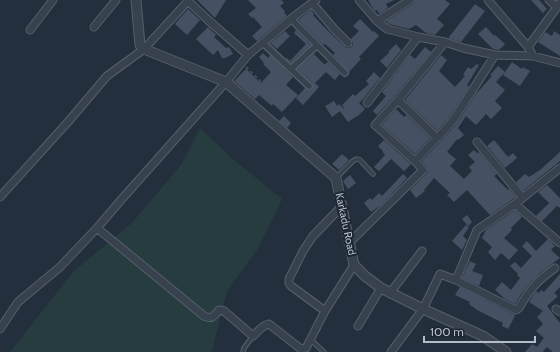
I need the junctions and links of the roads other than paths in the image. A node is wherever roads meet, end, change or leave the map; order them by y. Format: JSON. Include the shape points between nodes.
{"nodes":[{"id":1,"x":52,"y":0,"type":"edge"},
{"id":2,"x":116,"y":0,"type":"edge"},
{"id":3,"x":136,"y":0,"type":"edge"},
{"id":4,"x":188,"y":0,"type":"edge"},
{"id":5,"x":360,"y":0,"type":"edge"},
{"id":6,"x":410,"y":0,"type":"edge"},
{"id":7,"x":488,"y":0,"type":"edge"},
{"id":8,"x":549,"y":0,"type":"edge"},
{"id":9,"x":314,"y":1,"type":"edge"},
{"id":10,"x":559,"y":5,"type":"edge"},
{"id":11,"x":291,"y":19,"type":"junction"},
{"id":12,"x":377,"y":21,"type":"junction"},
{"id":13,"x":94,"y":27,"type":"dead end"},
{"id":14,"x":30,"y":30,"type":"dead end"},
{"id":15,"x":418,"y":37,"type":"junction"},
{"id":16,"x":445,"y":42,"type":"junction"},
{"id":17,"x":263,"y":43,"type":"junction"},
{"id":18,"x":348,"y":43,"type":"dead end"},
{"id":19,"x":317,"y":45,"type":"junction"},
{"id":20,"x":528,"y":47,"type":"junction"},
{"id":21,"x":144,"y":49,"type":"junction"},
{"id":22,"x":248,"y":55,"type":"junction"},
{"id":23,"x":496,"y":55,"type":"junction"},
{"id":24,"x":533,"y":56,"type":"junction"},
{"id":25,"x":560,"y":63,"type":"edge"},
{"id":26,"x":291,"y":69,"type":"junction"},
{"id":27,"x":345,"y":73,"type":"dead end"},
{"id":28,"x":226,"y":82,"type":"junction"},
{"id":29,"x":309,"y":86,"type":"dead end"},
{"id":30,"x":398,"y":100,"type":"junction"},
{"id":31,"x":367,"y":103,"type":"dead end"},
{"id":32,"x":437,"y":138,"type":"junction"},
{"id":33,"x":477,"y":142,"type":"dead end"},
{"id":34,"x":415,"y":161,"type":"junction"},
{"id":35,"x":560,"y":168,"type":"edge"},
{"id":36,"x":373,"y":174,"type":"dead end"},
{"id":37,"x":336,"y":178,"type":"junction"},
{"id":38,"x":0,"y":197,"type":"edge"},
{"id":39,"x":522,"y":197,"type":"junction"},
{"id":40,"x":515,"y":204,"type":"junction"},
{"id":41,"x":342,"y":206,"type":"junction"},
{"id":42,"x":97,"y":228,"type":"junction"},
{"id":43,"x":350,"y":242,"type":"junction"},
{"id":44,"x":560,"y":243,"type":"edge"},
{"id":45,"x":422,"y":251,"type":"dead end"},
{"id":46,"x":354,"y":265,"type":"junction"},
{"id":47,"x":555,"y":268,"type":"dead end"},
{"id":48,"x":456,"y":280,"type":"junction"},
{"id":49,"x":381,"y":288,"type":"junction"},
{"id":50,"x":390,"y":293,"type":"junction"},
{"id":51,"x":423,"y":309,"type":"junction"},
{"id":52,"x":325,"y":311,"type":"junction"},
{"id":53,"x":358,"y":326,"type":"dead end"},
{"id":54,"x":0,"y":329,"type":"edge"},
{"id":55,"x":254,"y":336,"type":"junction"},
{"id":56,"x":310,"y":339,"type":"junction"},
{"id":57,"x":242,"y":352,"type":"edge"},
{"id":58,"x":324,"y":352,"type":"edge"},
{"id":59,"x":391,"y":352,"type":"edge"},
{"id":60,"x":506,"y":352,"type":"edge"}],
"edges":[{"from":1,"to":14,"type":"street"},
{"from":2,"to":13,"type":"street"},
{"from":3,"to":21,"type":"street","via":[[140,45]]},
{"from":4,"to":21,"type":"street"},
{"from":4,"to":22,"type":"street"},
{"from":5,"to":12,"type":"street"},
{"from":6,"to":12,"type":"street"},
{"from":7,"to":20,"type":"street"},
{"from":8,"to":10,"type":"street"},
{"from":9,"to":11,"type":"street"},
{"from":9,"to":18,"type":"street"},
{"from":10,"to":20,"type":"street"},
{"from":11,"to":17,"type":"street"},
{"from":11,"to":19,"type":"street"},
{"from":12,"to":15,"type":"street","via":[[387,29]]},
{"from":15,"to":16,"type":"street"},
{"from":15,"to":31,"type":"street"},
{"from":16,"to":23,"type":"street"},
{"from":16,"to":30,"type":"street"},
{"from":17,"to":22,"type":"street"},
{"from":17,"to":26,"type":"street"},
{"from":19,"to":26,"type":"street"},
{"from":19,"to":27,"type":"street"},
{"from":20,"to":24,"type":"street"},
{"from":21,"to":28,"type":"street","name":"Karkadu Road"},
{"from":21,"to":38,"type":"street","via":[[107,76]]},
{"from":22,"to":28,"type":"street"},
{"from":23,"to":24,"type":"street"},
{"from":23,"to":32,"type":"street","via":[[452,122]]},
{"from":24,"to":25,"type":"street"},
{"from":26,"to":29,"type":"street"},
{"from":28,"to":37,"type":"street","name":"Karkadu Road"},
{"from":28,"to":42,"type":"street"},
{"from":30,"to":32,"type":"street"},
{"from":30,"to":34,"type":"street","via":[[375,125]]},
{"from":32,"to":34,"type":"street"},
{"from":33,"to":39,"type":"street"},
{"from":34,"to":43,"type":"street","via":[[423,170]]},
{"from":35,"to":39,"type":"street"},
{"from":36,"to":37,"type":"lane","via":[[357,159]]},
{"from":37,"to":41,"type":"street","name":"Karkadu Road"},
{"from":39,"to":40,"type":"street"},
{"from":40,"to":44,"type":"street"},
{"from":40,"to":48,"type":"street","via":[[477,230]]},
{"from":41,"to":43,"type":"street","name":"Karkadu Road"},
{"from":41,"to":52,"type":"street","via":[[313,236],[288,281]]},
{"from":42,"to":54,"type":"street","via":[[60,267],[18,302]]},
{"from":42,"to":55,"type":"street","via":[[204,316],[212,318],[219,310],[224,310]]},
{"from":43,"to":46,"type":"street","name":"Karkadu Road"},
{"from":45,"to":50,"type":"street"},
{"from":46,"to":49,"type":"street","name":"Karkadu Road"},
{"from":46,"to":52,"type":"street"},
{"from":47,"to":48,"type":"street","via":[[533,287],[516,310]]},
{"from":48,"to":51,"type":"street","via":[[440,274]]},
{"from":49,"to":50,"type":"street","name":"Karkadu Road"},
{"from":49,"to":53,"type":"street"},
{"from":50,"to":51,"type":"street","name":"Karkadu Road"},
{"from":51,"to":59,"type":"street"},
{"from":51,"to":60,"type":"street","name":"Karkadu Road","via":[[483,336]]},
{"from":52,"to":56,"type":"street"},
{"from":55,"to":56,"type":"street","via":[[262,327],[269,324],[301,349],[306,348]]},
{"from":55,"to":57,"type":"lane"},
{"from":56,"to":58,"type":"lane"}]}
